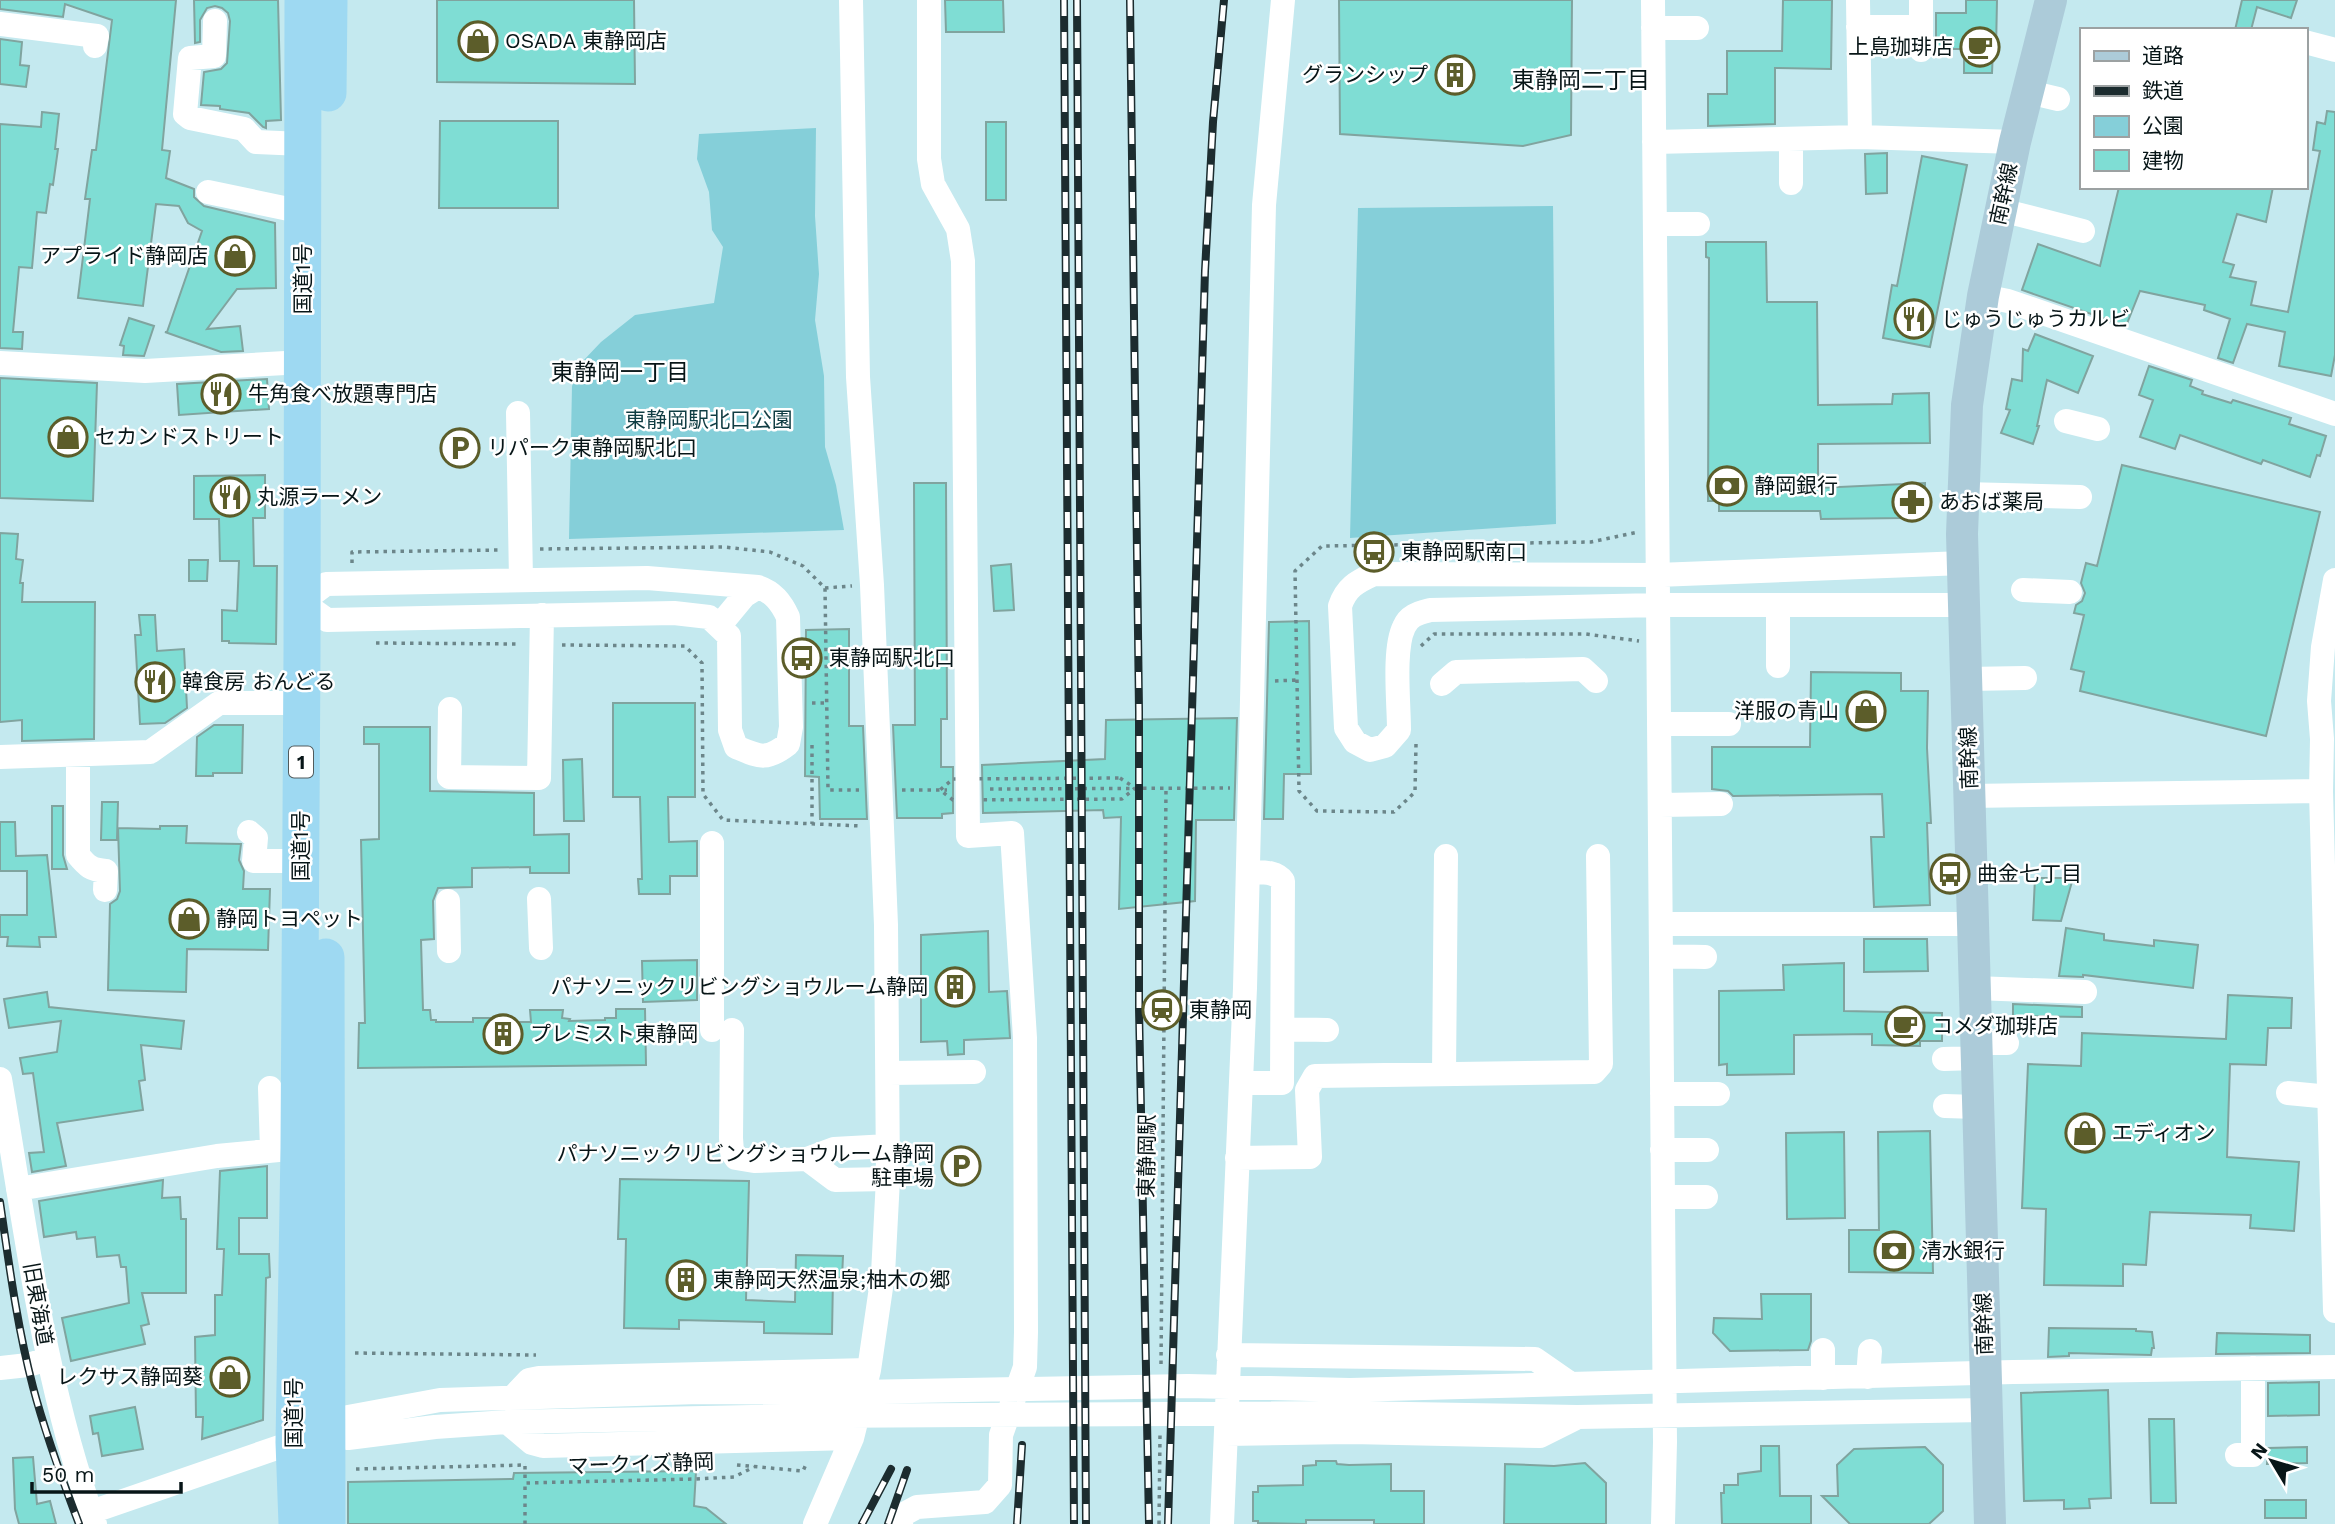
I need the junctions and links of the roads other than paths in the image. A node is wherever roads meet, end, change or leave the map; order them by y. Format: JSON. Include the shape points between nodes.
{"nodes":[{"id":1,"x":303,"y":0,"type":"edge"},
{"id":2,"x":329,"y":0,"type":"edge"},
{"id":3,"x":851,"y":0,"type":"edge"},
{"id":4,"x":929,"y":0,"type":"edge"},
{"id":5,"x":1283,"y":0,"type":"edge"},
{"id":6,"x":1653,"y":0,"type":"edge"},
{"id":7,"x":1858,"y":0,"type":"edge"},
{"id":8,"x":1921,"y":0,"type":"edge"},
{"id":9,"x":2050,"y":0,"type":"edge"},
{"id":10,"x":215,"y":21,"type":"dead end"},
{"id":11,"x":0,"y":24,"type":"edge"},
{"id":12,"x":1858,"y":27,"type":"junction"},
{"id":13,"x":1653,"y":28,"type":"junction"},
{"id":14,"x":1697,"y":28,"type":"dead end"},
{"id":15,"x":2307,"y":43,"type":"edge"},
{"id":16,"x":95,"y":47,"type":"dead end"},
{"id":17,"x":2335,"y":50,"type":"edge"},
{"id":18,"x":2028,"y":92,"type":"junction"},
{"id":19,"x":2058,"y":99,"type":"dead end"},
{"id":20,"x":1800,"y":137,"type":"junction"},
{"id":21,"x":1860,"y":137,"type":"junction"},
{"id":22,"x":1654,"y":142,"type":"junction"},
{"id":23,"x":2015,"y":142,"type":"junction"},
{"id":24,"x":303,"y":144,"type":"junction"},
{"id":25,"x":1791,"y":183,"type":"dead end"},
{"id":26,"x":208,"y":192,"type":"dead end"},
{"id":27,"x":2001,"y":210,"type":"junction"},
{"id":28,"x":303,"y":212,"type":"junction"},
{"id":29,"x":1655,"y":224,"type":"junction"},
{"id":30,"x":1698,"y":224,"type":"dead end"},
{"id":31,"x":2083,"y":231,"type":"dead end"},
{"id":32,"x":1983,"y":296,"type":"junction"},
{"id":33,"x":303,"y":362,"type":"junction"},
{"id":34,"x":0,"y":363,"type":"edge"},
{"id":35,"x":518,"y":413,"type":"dead end"},
{"id":36,"x":2335,"y":414,"type":"edge"},
{"id":37,"x":2066,"y":421,"type":"dead end"},
{"id":38,"x":2098,"y":429,"type":"dead end"},
{"id":39,"x":1964,"y":494,"type":"junction"},
{"id":40,"x":2080,"y":498,"type":"dead end"},
{"id":41,"x":1963,"y":563,"type":"junction"},
{"id":42,"x":1657,"y":575,"type":"junction"},
{"id":43,"x":521,"y":580,"type":"junction"},
{"id":44,"x":758,"y":587,"type":"junction"},
{"id":45,"x":2023,"y":590,"type":"dead end"},
{"id":46,"x":2334,"y":591,"type":"edge"},
{"id":47,"x":2070,"y":592,"type":"dead end"},
{"id":48,"x":332,"y":602,"type":"junction"},
{"id":49,"x":1658,"y":605,"type":"junction"},
{"id":50,"x":1778,"y":606,"type":"junction"},
{"id":51,"x":1965,"y":606,"type":"junction"},
{"id":52,"x":542,"y":615,"type":"junction"},
{"id":53,"x":720,"y":625,"type":"junction"},
{"id":54,"x":2329,"y":648,"type":"edge"},
{"id":55,"x":1778,"y":666,"type":"dead end"},
{"id":56,"x":2025,"y":678,"type":"dead end"},
{"id":57,"x":1967,"y":679,"type":"junction"},
{"id":58,"x":1596,"y":681,"type":"dead end"},
{"id":59,"x":1442,"y":684,"type":"dead end"},
{"id":60,"x":302,"y":704,"type":"junction"},
{"id":61,"x":450,"y":709,"type":"dead end"},
{"id":62,"x":1728,"y":723,"type":"dead end"},
{"id":63,"x":1659,"y":724,"type":"junction"},
{"id":64,"x":2321,"y":749,"type":"edge"},
{"id":65,"x":78,"y":755,"type":"junction"},
{"id":66,"x":0,"y":757,"type":"edge"},
{"id":67,"x":2321,"y":791,"type":"junction"},
{"id":68,"x":1970,"y":796,"type":"junction"},
{"id":69,"x":1721,"y":804,"type":"dead end"},
{"id":70,"x":1660,"y":805,"type":"junction"},
{"id":71,"x":249,"y":832,"type":"dead end"},
{"id":72,"x":712,"y":843,"type":"dead end"},
{"id":73,"x":2329,"y":847,"type":"edge"},
{"id":74,"x":1446,"y":856,"type":"dead end"},
{"id":75,"x":1598,"y":856,"type":"dead end"},
{"id":76,"x":301,"y":861,"type":"junction"},
{"id":77,"x":1248,"y":872,"type":"junction"},
{"id":78,"x":105,"y":890,"type":"dead end"},
{"id":79,"x":2330,"y":896,"type":"edge"},
{"id":80,"x":539,"y":899,"type":"dead end"},
{"id":81,"x":447,"y":901,"type":"dead end"},
{"id":82,"x":1661,"y":924,"type":"junction"},
{"id":83,"x":1973,"y":924,"type":"junction"},
{"id":84,"x":2330,"y":943,"type":"edge"},
{"id":85,"x":541,"y":948,"type":"dead end"},
{"id":86,"x":449,"y":951,"type":"dead end"},
{"id":87,"x":1661,"y":956,"type":"junction"},
{"id":88,"x":1705,"y":957,"type":"dead end"},
{"id":89,"x":1975,"y":988,"type":"junction"},
{"id":90,"x":2331,"y":991,"type":"edge"},
{"id":91,"x":2085,"y":992,"type":"dead end"},
{"id":92,"x":1283,"y":1029,"type":"junction"},
{"id":93,"x":1327,"y":1030,"type":"dead end"},
{"id":94,"x":2332,"y":1040,"type":"edge"},
{"id":95,"x":2007,"y":1043,"type":"dead end"},
{"id":96,"x":1975,"y":1051,"type":"junction"},
{"id":97,"x":1944,"y":1059,"type":"dead end"},
{"id":98,"x":974,"y":1072,"type":"dead end"},
{"id":99,"x":889,"y":1073,"type":"junction"},
{"id":100,"x":1444,"y":1074,"type":"junction"},
{"id":101,"x":1241,"y":1083,"type":"junction"},
{"id":102,"x":1,"y":1087,"type":"edge"},
{"id":103,"x":271,"y":1088,"type":"dead end"},
{"id":104,"x":2288,"y":1093,"type":"dead end"},
{"id":105,"x":1662,"y":1094,"type":"junction"},
{"id":106,"x":1718,"y":1094,"type":"dead end"},
{"id":107,"x":2330,"y":1097,"type":"junction"},
{"id":108,"x":1945,"y":1106,"type":"dead end"},
{"id":109,"x":1977,"y":1107,"type":"junction"},
{"id":110,"x":888,"y":1146,"type":"junction"},
{"id":111,"x":286,"y":1149,"type":"junction"},
{"id":112,"x":1662,"y":1150,"type":"junction"},
{"id":113,"x":1707,"y":1150,"type":"dead end"},
{"id":114,"x":1237,"y":1158,"type":"junction"},
{"id":115,"x":807,"y":1159,"type":"junction"},
{"id":116,"x":888,"y":1179,"type":"junction"},
{"id":117,"x":18,"y":1189,"type":"junction"},
{"id":118,"x":1663,"y":1197,"type":"junction"},
{"id":119,"x":1706,"y":1197,"type":"dead end"},
{"id":120,"x":2335,"y":1311,"type":"edge"},
{"id":121,"x":1823,"y":1350,"type":"dead end"},
{"id":122,"x":1870,"y":1351,"type":"dead end"},
{"id":123,"x":1228,"y":1355,"type":"junction"},
{"id":124,"x":48,"y":1359,"type":"junction"},
{"id":125,"x":2335,"y":1367,"type":"edge"},
{"id":126,"x":0,"y":1368,"type":"edge"},
{"id":127,"x":2253,"y":1368,"type":"junction"},
{"id":128,"x":869,"y":1370,"type":"junction"},
{"id":129,"x":1985,"y":1373,"type":"junction"},
{"id":130,"x":1868,"y":1377,"type":"junction"},
{"id":131,"x":1823,"y":1378,"type":"junction"},
{"id":132,"x":1664,"y":1382,"type":"junction"},
{"id":133,"x":1572,"y":1384,"type":"junction"},
{"id":134,"x":1350,"y":1401,"type":"junction"},
{"id":135,"x":510,"y":1410,"type":"junction"},
{"id":136,"x":1986,"y":1410,"type":"junction"},
{"id":137,"x":1665,"y":1415,"type":"junction"},
{"id":138,"x":808,"y":1416,"type":"junction"},
{"id":139,"x":1577,"y":1417,"type":"junction"},
{"id":140,"x":1226,"y":1434,"type":"junction"},
{"id":141,"x":852,"y":1437,"type":"junction"},
{"id":142,"x":323,"y":1438,"type":"junction"},
{"id":143,"x":2237,"y":1455,"type":"dead end"},
{"id":144,"x":93,"y":1518,"type":"edge"},
{"id":145,"x":297,"y":1524,"type":"edge"},
{"id":146,"x":327,"y":1524,"type":"edge"},
{"id":147,"x":815,"y":1524,"type":"edge"},
{"id":148,"x":900,"y":1524,"type":"edge"},
{"id":149,"x":1222,"y":1524,"type":"edge"},
{"id":150,"x":1663,"y":1524,"type":"edge"},
{"id":151,"x":1990,"y":1524,"type":"edge"}],
"edges":[{"from":1,"to":24,"type":"highway","name":"国道1号","number":"1"},
{"from":2,"to":48,"type":"highway","name":"国道1号","number":"1"},
{"from":3,"to":99,"type":"street","via":[[858,377],[872,585]]},
{"from":4,"to":148,"type":"street","via":[[929,159],[933,184],[958,229],[963,261],[968,836],[1012,833],[1025,1038],[1026,1332],[1025,1367],[1001,1435],[1000,1485],[985,1502],[917,1507],[904,1514]]},
{"from":5,"to":77,"type":"street","via":[[1264,205]]},
{"from":6,"to":13,"type":"street"},
{"from":7,"to":12,"type":"street"},
{"from":8,"to":12,"type":"street","via":[[1921,38]]},
{"from":9,"to":18,"type":"main road","name":"南幹線"},
{"from":10,"to":24,"type":"street","via":[[214,56],[190,58],[185,114],[244,129],[256,142]]},
{"from":11,"to":16,"type":"street","via":[[97,36]]},
{"from":12,"to":21,"type":"street","via":[[1866,86]]},
{"from":13,"to":14,"type":"street"},
{"from":13,"to":22,"type":"street"},
{"from":15,"to":17,"type":"street"},
{"from":18,"to":19,"type":"street"},
{"from":18,"to":23,"type":"main road","name":"南幹線"},
{"from":20,"to":21,"type":"street"},
{"from":20,"to":22,"type":"street"},
{"from":20,"to":25,"type":"street"},
{"from":21,"to":23,"type":"street","via":[[1939,134]]},
{"from":22,"to":29,"type":"street"},
{"from":23,"to":27,"type":"main road","name":"南幹線"},
{"from":24,"to":28,"type":"highway","name":"国道1号","number":"1"},
{"from":26,"to":28,"type":"street"},
{"from":27,"to":31,"type":"street"},
{"from":27,"to":32,"type":"main road","name":"南幹線"},
{"from":28,"to":33,"type":"highway","name":"国道1号","number":"1"},
{"from":29,"to":30,"type":"street"},
{"from":29,"to":42,"type":"street"},
{"from":32,"to":36,"type":"street"},
{"from":32,"to":39,"type":"main road","name":"南幹線","via":[[1967,405]]},
{"from":33,"to":34,"type":"street","via":[[145,371]]},
{"from":33,"to":48,"type":"highway","name":"国道1号","number":"1"},
{"from":35,"to":43,"type":"street"},
{"from":37,"to":38,"type":"street"},
{"from":39,"to":40,"type":"street"},
{"from":39,"to":41,"type":"main road","name":"南幹線"},
{"from":41,"to":42,"type":"street"},
{"from":41,"to":51,"type":"main road","name":"南幹線"},
{"from":42,"to":49,"type":"street"},
{"from":42,"to":49,"type":"street","via":[[1374,574],[1356,582],[1345,592],[1340,607],[1346,728],[1355,742],[1370,750],[1385,746],[1399,730],[1398,652],[1404,626],[1415,614]]},
{"from":43,"to":44,"type":"street","via":[[646,578]]},
{"from":43,"to":48,"type":"street"},
{"from":44,"to":53,"type":"street","via":[[744,596]]},
{"from":44,"to":53,"type":"street","via":[[769,591],[788,617],[791,727],[788,744],[776,753],[760,757],[736,747],[730,730],[729,636]]},
{"from":45,"to":47,"type":"street"},
{"from":46,"to":54,"type":"street"},
{"from":48,"to":52,"type":"street"},
{"from":48,"to":60,"type":"highway","name":"国道1号","number":"1"},
{"from":48,"to":142,"type":"highway","name":"国道1号","number":"1"},
{"from":49,"to":50,"type":"street"},
{"from":49,"to":63,"type":"street"},
{"from":50,"to":51,"type":"street"},
{"from":50,"to":55,"type":"street"},
{"from":51,"to":57,"type":"main road","name":"南幹線"},
{"from":52,"to":53,"type":"street","via":[[684,613],[709,617]]},
{"from":52,"to":61,"type":"street","via":[[539,778],[449,777]]},
{"from":54,"to":64,"type":"street","via":[[2319,701]]},
{"from":56,"to":57,"type":"street"},
{"from":57,"to":68,"type":"main road","name":"南幹線"},
{"from":58,"to":59,"type":"street","via":[[1583,669],[1494,670],[1456,672]]},
{"from":60,"to":65,"type":"street","via":[[219,704],[150,752]]},
{"from":60,"to":76,"type":"highway","name":"国道1号","number":"1"},
{"from":62,"to":63,"type":"street"},
{"from":63,"to":70,"type":"street"},
{"from":64,"to":67,"type":"street"},
{"from":65,"to":66,"type":"street"},
{"from":65,"to":78,"type":"street","via":[[78,855],[87,867],[106,871]]},
{"from":67,"to":68,"type":"street"},
{"from":67,"to":73,"type":"street"},
{"from":68,"to":83,"type":"main road","name":"南幹線"},
{"from":69,"to":70,"type":"street"},
{"from":70,"to":82,"type":"street"},
{"from":71,"to":76,"type":"street","via":[[256,838],[254,862]]},
{"from":72,"to":115,"type":"street","via":[[732,1152],[736,1158],[754,1161]]},
{"from":73,"to":79,"type":"street"},
{"from":74,"to":100,"type":"street"},
{"from":75,"to":100,"type":"street","via":[[1601,1064],[1594,1072],[1584,1073]]},
{"from":76,"to":111,"type":"highway","name":"国道1号","number":"1"},
{"from":77,"to":92,"type":"street","via":[[1273,873],[1283,881]]},
{"from":77,"to":101,"type":"street"},
{"from":79,"to":84,"type":"street"},
{"from":80,"to":85,"type":"street"},
{"from":81,"to":86,"type":"street"},
{"from":82,"to":83,"type":"street"},
{"from":82,"to":87,"type":"street"},
{"from":83,"to":89,"type":"main road","name":"南幹線"},
{"from":84,"to":90,"type":"street"},
{"from":87,"to":88,"type":"street"},
{"from":87,"to":105,"type":"street"},
{"from":89,"to":91,"type":"street"},
{"from":89,"to":96,"type":"main road","name":"南幹線"},
{"from":90,"to":94,"type":"street"},
{"from":92,"to":93,"type":"street"},
{"from":92,"to":101,"type":"street","via":[[1282,1083]]},
{"from":94,"to":107,"type":"street"},
{"from":95,"to":96,"type":"street"},
{"from":96,"to":97,"type":"street"},
{"from":96,"to":109,"type":"main road","name":"南幹線"},
{"from":98,"to":99,"type":"street"},
{"from":99,"to":110,"type":"street"},
{"from":100,"to":114,"type":"street","via":[[1315,1076],[1307,1090],[1310,1157]]},
{"from":101,"to":114,"type":"street"},
{"from":102,"to":117,"type":"street","name":"旧東海道"},
{"from":103,"to":111,"type":"street"},
{"from":104,"to":107,"type":"street"},
{"from":105,"to":106,"type":"street"},
{"from":105,"to":112,"type":"street"},
{"from":107,"to":120,"type":"street"},
{"from":108,"to":109,"type":"street"},
{"from":109,"to":129,"type":"main road","name":"南幹線"},
{"from":110,"to":115,"type":"street","via":[[834,1149]]},
{"from":110,"to":116,"type":"street"},
{"from":111,"to":117,"type":"street"},
{"from":111,"to":142,"type":"highway","name":"国道1号","number":"1"},
{"from":112,"to":113,"type":"street"},
{"from":112,"to":118,"type":"street"},
{"from":114,"to":123,"type":"street"},
{"from":115,"to":116,"type":"street","via":[[835,1180]]},
{"from":116,"to":128,"type":"street","via":[[883,1274]]},
{"from":117,"to":124,"type":"street","name":"旧東海道"},
{"from":118,"to":119,"type":"street"},
{"from":118,"to":132,"type":"street"},
{"from":121,"to":131,"type":"street"},
{"from":122,"to":130,"type":"street"},
{"from":123,"to":133,"type":"street","via":[[1535,1359]]},
{"from":123,"to":140,"type":"street"},
{"from":124,"to":126,"type":"street"},
{"from":124,"to":144,"type":"street","name":"旧東海道"},
{"from":125,"to":127,"type":"street"},
{"from":127,"to":129,"type":"street"},
{"from":127,"to":143,"type":"street","via":[[2253,1455]]},
{"from":128,"to":135,"type":"street","via":[[538,1378],[529,1380]]},
{"from":128,"to":141,"type":"street"},
{"from":129,"to":130,"type":"street","via":[[1917,1364]]},
{"from":129,"to":136,"type":"main road","name":"南幹線"},
{"from":130,"to":131,"type":"street"},
{"from":131,"to":132,"type":"street"},
{"from":132,"to":133,"type":"street"},
{"from":132,"to":137,"type":"street"},
{"from":133,"to":134,"type":"street"},
{"from":134,"to":138,"type":"street"},
{"from":134,"to":139,"type":"street"},
{"from":135,"to":138,"type":"street"},
{"from":135,"to":142,"type":"street","via":[[440,1400],[348,1417]]},
{"from":136,"to":137,"type":"street"},
{"from":136,"to":151,"type":"main road","name":"南幹線"},
{"from":137,"to":139,"type":"street"},
{"from":137,"to":150,"type":"street"},
{"from":138,"to":141,"type":"street"},
{"from":139,"to":140,"type":"street","via":[[1540,1436]]},
{"from":140,"to":149,"type":"street"},
{"from":141,"to":147,"type":"street"},
{"from":142,"to":144,"type":"street"},
{"from":142,"to":145,"type":"highway","name":"国道1号","number":"1"},
{"from":142,"to":146,"type":"highway","name":"国道1号","number":"1"}]}
